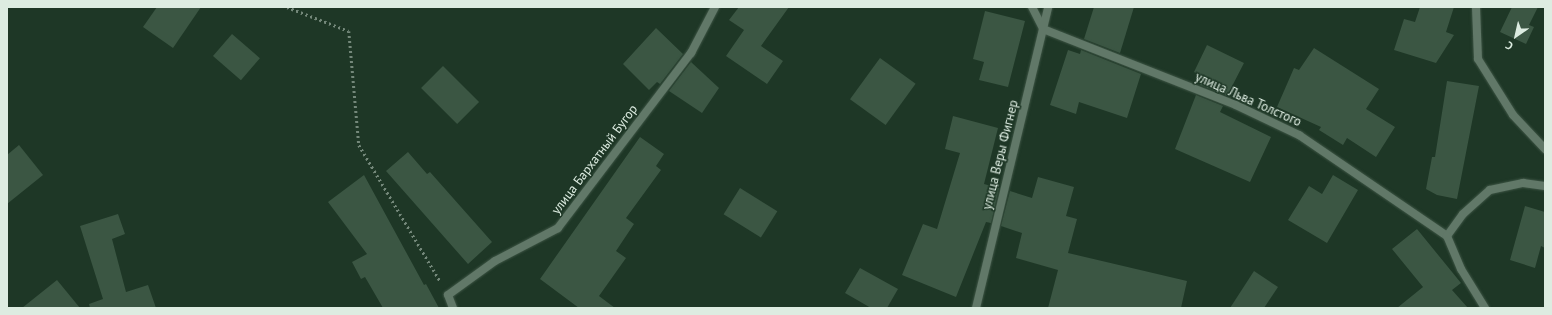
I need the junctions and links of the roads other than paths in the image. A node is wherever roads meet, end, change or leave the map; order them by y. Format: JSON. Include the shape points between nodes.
{"nodes":[{"id":1,"x":715,"y":7,"type":"edge"},
{"id":2,"x":1032,"y":7,"type":"edge"},
{"id":3,"x":1048,"y":7,"type":"edge"},
{"id":4,"x":1476,"y":7,"type":"edge"},
{"id":5,"x":1044,"y":29,"type":"junction"},
{"id":6,"x":1545,"y":149,"type":"edge"},
{"id":7,"x":1545,"y":186,"type":"edge"},
{"id":8,"x":1447,"y":236,"type":"junction"},
{"id":9,"x":453,"y":308,"type":"edge"},
{"id":10,"x":976,"y":308,"type":"edge"},
{"id":11,"x":1485,"y":308,"type":"edge"}],
"edges":[{"from":1,"to":9,"type":"street","name":"улица Бархатный Бугор","via":[[691,54],[558,228],[495,261],[448,295]]},
{"from":2,"to":5,"type":"street"},
{"from":3,"to":5,"type":"street","name":"улица Веры Фигнер"},
{"from":4,"to":6,"type":"street","via":[[1478,59],[1513,115]]},
{"from":5,"to":8,"type":"street","name":"улица Льва Толстого","via":[[1236,106],[1299,135]]},
{"from":5,"to":10,"type":"street","name":"улица Веры Фигнер"},
{"from":7,"to":8,"type":"street","via":[[1523,182],[1490,190],[1463,214]]},
{"from":8,"to":11,"type":"street","via":[[1461,269]]}]}
